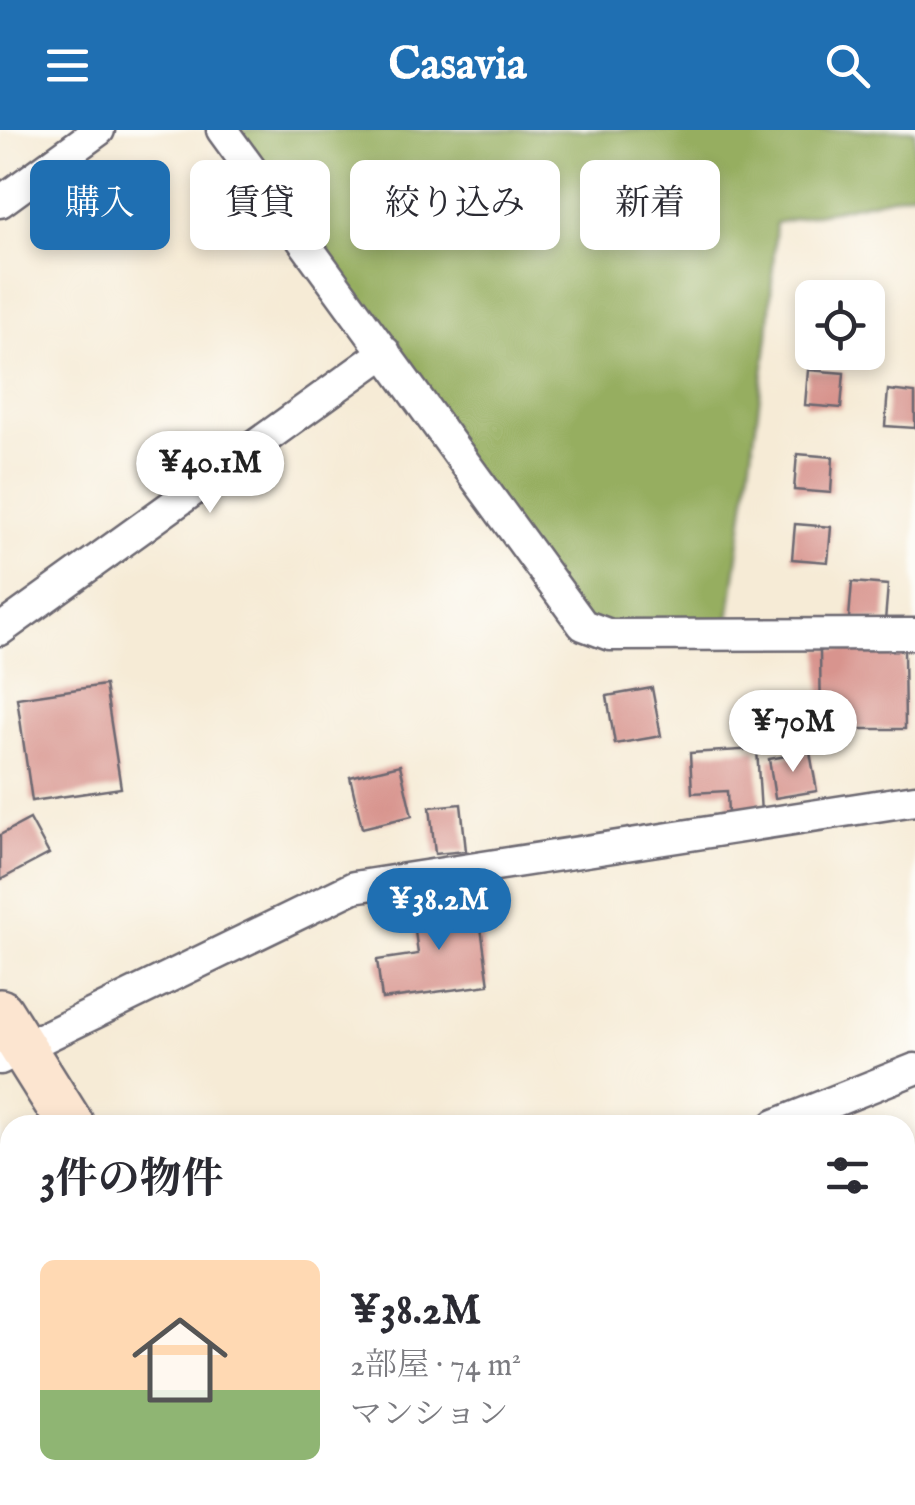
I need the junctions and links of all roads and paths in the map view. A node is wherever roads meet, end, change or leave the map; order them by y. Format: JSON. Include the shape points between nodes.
{"nodes":[{"id":1,"x":99,"y":130,"type":"edge"},
{"id":2,"x":222,"y":130,"type":"edge"},
{"id":3,"x":0,"y":202,"type":"edge"},
{"id":4,"x":386,"y":352,"type":"junction"},
{"id":5,"x":0,"y":630,"type":"edge"},
{"id":6,"x":915,"y":634,"type":"edge"},
{"id":7,"x":915,"y":800,"type":"edge"},
{"id":8,"x":8,"y":1040,"type":"edge"},
{"id":9,"x":915,"y":1069,"type":"edge"},
{"id":10,"x":64,"y":1115,"type":"edge"},
{"id":11,"x":800,"y":1115,"type":"edge"}],
"edges":[{"from":1,"to":3,"type":"street"},
{"from":2,"to":4,"type":"street"},
{"from":4,"to":5,"type":"street"},
{"from":4,"to":6,"type":"street","via":[[582,626],[610,635]]},
{"from":7,"to":8,"type":"street","via":[[354,886]]},
{"from":8,"to":10,"type":"street"},
{"from":9,"to":11,"type":"street"}]}
